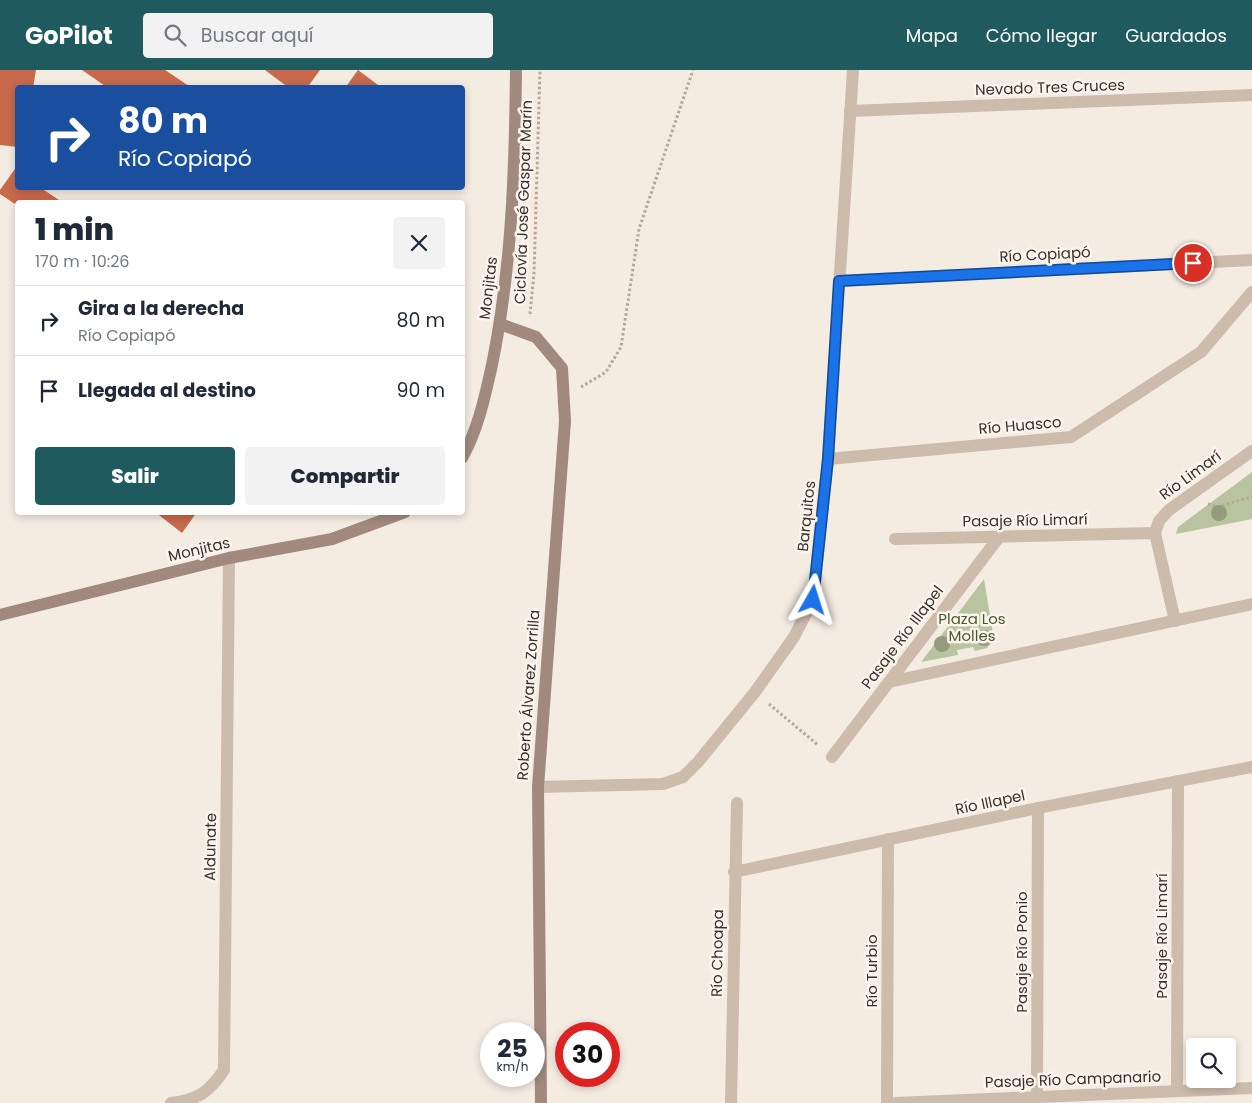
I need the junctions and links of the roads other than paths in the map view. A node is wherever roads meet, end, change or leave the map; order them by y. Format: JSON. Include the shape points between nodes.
{"nodes":[{"id":1,"x":516,"y":70,"type":"edge"},
{"id":2,"x":852,"y":70,"type":"edge"},
{"id":3,"x":1252,"y":95,"type":"edge"},
{"id":4,"x":850,"y":111,"type":"junction"},
{"id":5,"x":1252,"y":260,"type":"edge"},
{"id":6,"x":839,"y":281,"type":"junction"},
{"id":7,"x":1252,"y":292,"type":"edge"},
{"id":8,"x":500,"y":324,"type":"junction"},
{"id":9,"x":465,"y":450,"type":"edge"},
{"id":10,"x":1252,"y":450,"type":"edge"},
{"id":11,"x":828,"y":459,"type":"junction"},
{"id":12,"x":397,"y":515,"type":"edge"},
{"id":13,"x":1155,"y":532,"type":"junction"},
{"id":14,"x":999,"y":537,"type":"junction"},
{"id":15,"x":895,"y":539,"type":"dead end"},
{"id":16,"x":229,"y":558,"type":"junction"},
{"id":17,"x":1252,"y":604,"type":"edge"},
{"id":18,"x":0,"y":615,"type":"edge"},
{"id":19,"x":1175,"y":621,"type":"junction"},
{"id":20,"x":888,"y":682,"type":"junction"},
{"id":21,"x":832,"y":757,"type":"road end"},
{"id":22,"x":1252,"y":767,"type":"edge"},
{"id":23,"x":1178,"y":781,"type":"junction"},
{"id":24,"x":538,"y":787,"type":"junction"},
{"id":25,"x":737,"y":803,"type":"dead end"},
{"id":26,"x":1038,"y":808,"type":"junction"},
{"id":27,"x":888,"y":839,"type":"junction"},
{"id":28,"x":734,"y":872,"type":"junction"},
{"id":29,"x":1252,"y":1088,"type":"edge"},
{"id":30,"x":1177,"y":1091,"type":"junction"},
{"id":31,"x":1037,"y":1097,"type":"junction"},
{"id":32,"x":171,"y":1103,"type":"edge"},
{"id":33,"x":542,"y":1103,"type":"edge"},
{"id":34,"x":731,"y":1103,"type":"edge"},
{"id":35,"x":887,"y":1103,"type":"edge"},
{"id":36,"x":896,"y":1103,"type":"edge"}],
"edges":[{"from":1,"to":8,"type":"main road","name":"Monjitas","via":[[511,240]]},
{"from":2,"to":4,"type":"street","name":"Barquitos"},
{"from":3,"to":4,"type":"street","name":"Nevado Tres Cruces"},
{"from":4,"to":6,"type":"street","name":"Barquitos"},
{"from":5,"to":6,"type":"street","name":"Río Copiapó"},
{"from":6,"to":11,"type":"street","name":"Barquitos"},
{"from":7,"to":11,"type":"street","name":"Río Huasco","via":[[1201,352],[1071,437]]},
{"from":8,"to":9,"type":"main road","name":"Monjitas","via":[[485,398]]},
{"from":8,"to":24,"type":"main road","name":"Roberto Álvarez Zorrilla","via":[[536,337],[562,368],[565,422]]},
{"from":10,"to":13,"type":"street","name":"Río Limarí","via":[[1169,510],[1159,521]]},
{"from":11,"to":24,"type":"street","name":"Barquitos","via":[[813,600],[794,637],[698,762],[683,777],[663,784]]},
{"from":12,"to":16,"type":"main road","name":"Monjitas","via":[[332,539]]},
{"from":13,"to":14,"type":"street","name":"Pasaje Río Limarí"},
{"from":13,"to":19,"type":"street"},
{"from":14,"to":15,"type":"street","name":"Pasaje Río Limarí"},
{"from":14,"to":20,"type":"street","name":"Pasaje Río Illapel"},
{"from":16,"to":18,"type":"main road","name":"Monjitas"},
{"from":16,"to":32,"type":"street","name":"Aldunate","via":[[224,1070],[211,1090],[186,1102]]},
{"from":17,"to":19,"type":"street"},
{"from":19,"to":20,"type":"street"},
{"from":20,"to":21,"type":"street","name":"Pasaje Río Illapel"},
{"from":22,"to":23,"type":"street","name":"Río Illapel"},
{"from":23,"to":26,"type":"street","name":"Río Illapel"},
{"from":23,"to":30,"type":"street","name":"Pasaje Río Limarí"},
{"from":24,"to":33,"type":"main road","name":"Roberto Álvarez Zorrilla"},
{"from":25,"to":28,"type":"street","name":"Río Choapa"},
{"from":26,"to":27,"type":"street","name":"Río Illapel"},
{"from":26,"to":31,"type":"street","name":"Pasaje Río Ponio"},
{"from":27,"to":28,"type":"street","name":"Río Illapel"},
{"from":27,"to":35,"type":"street","name":"Río Turbio"},
{"from":28,"to":34,"type":"street","name":"Río Choapa"},
{"from":29,"to":30,"type":"street","name":"Pasaje Río Campanario"},
{"from":30,"to":31,"type":"street","name":"Pasaje Río Campanario"},
{"from":31,"to":36,"type":"street","name":"Pasaje Río Campanario"}]}
